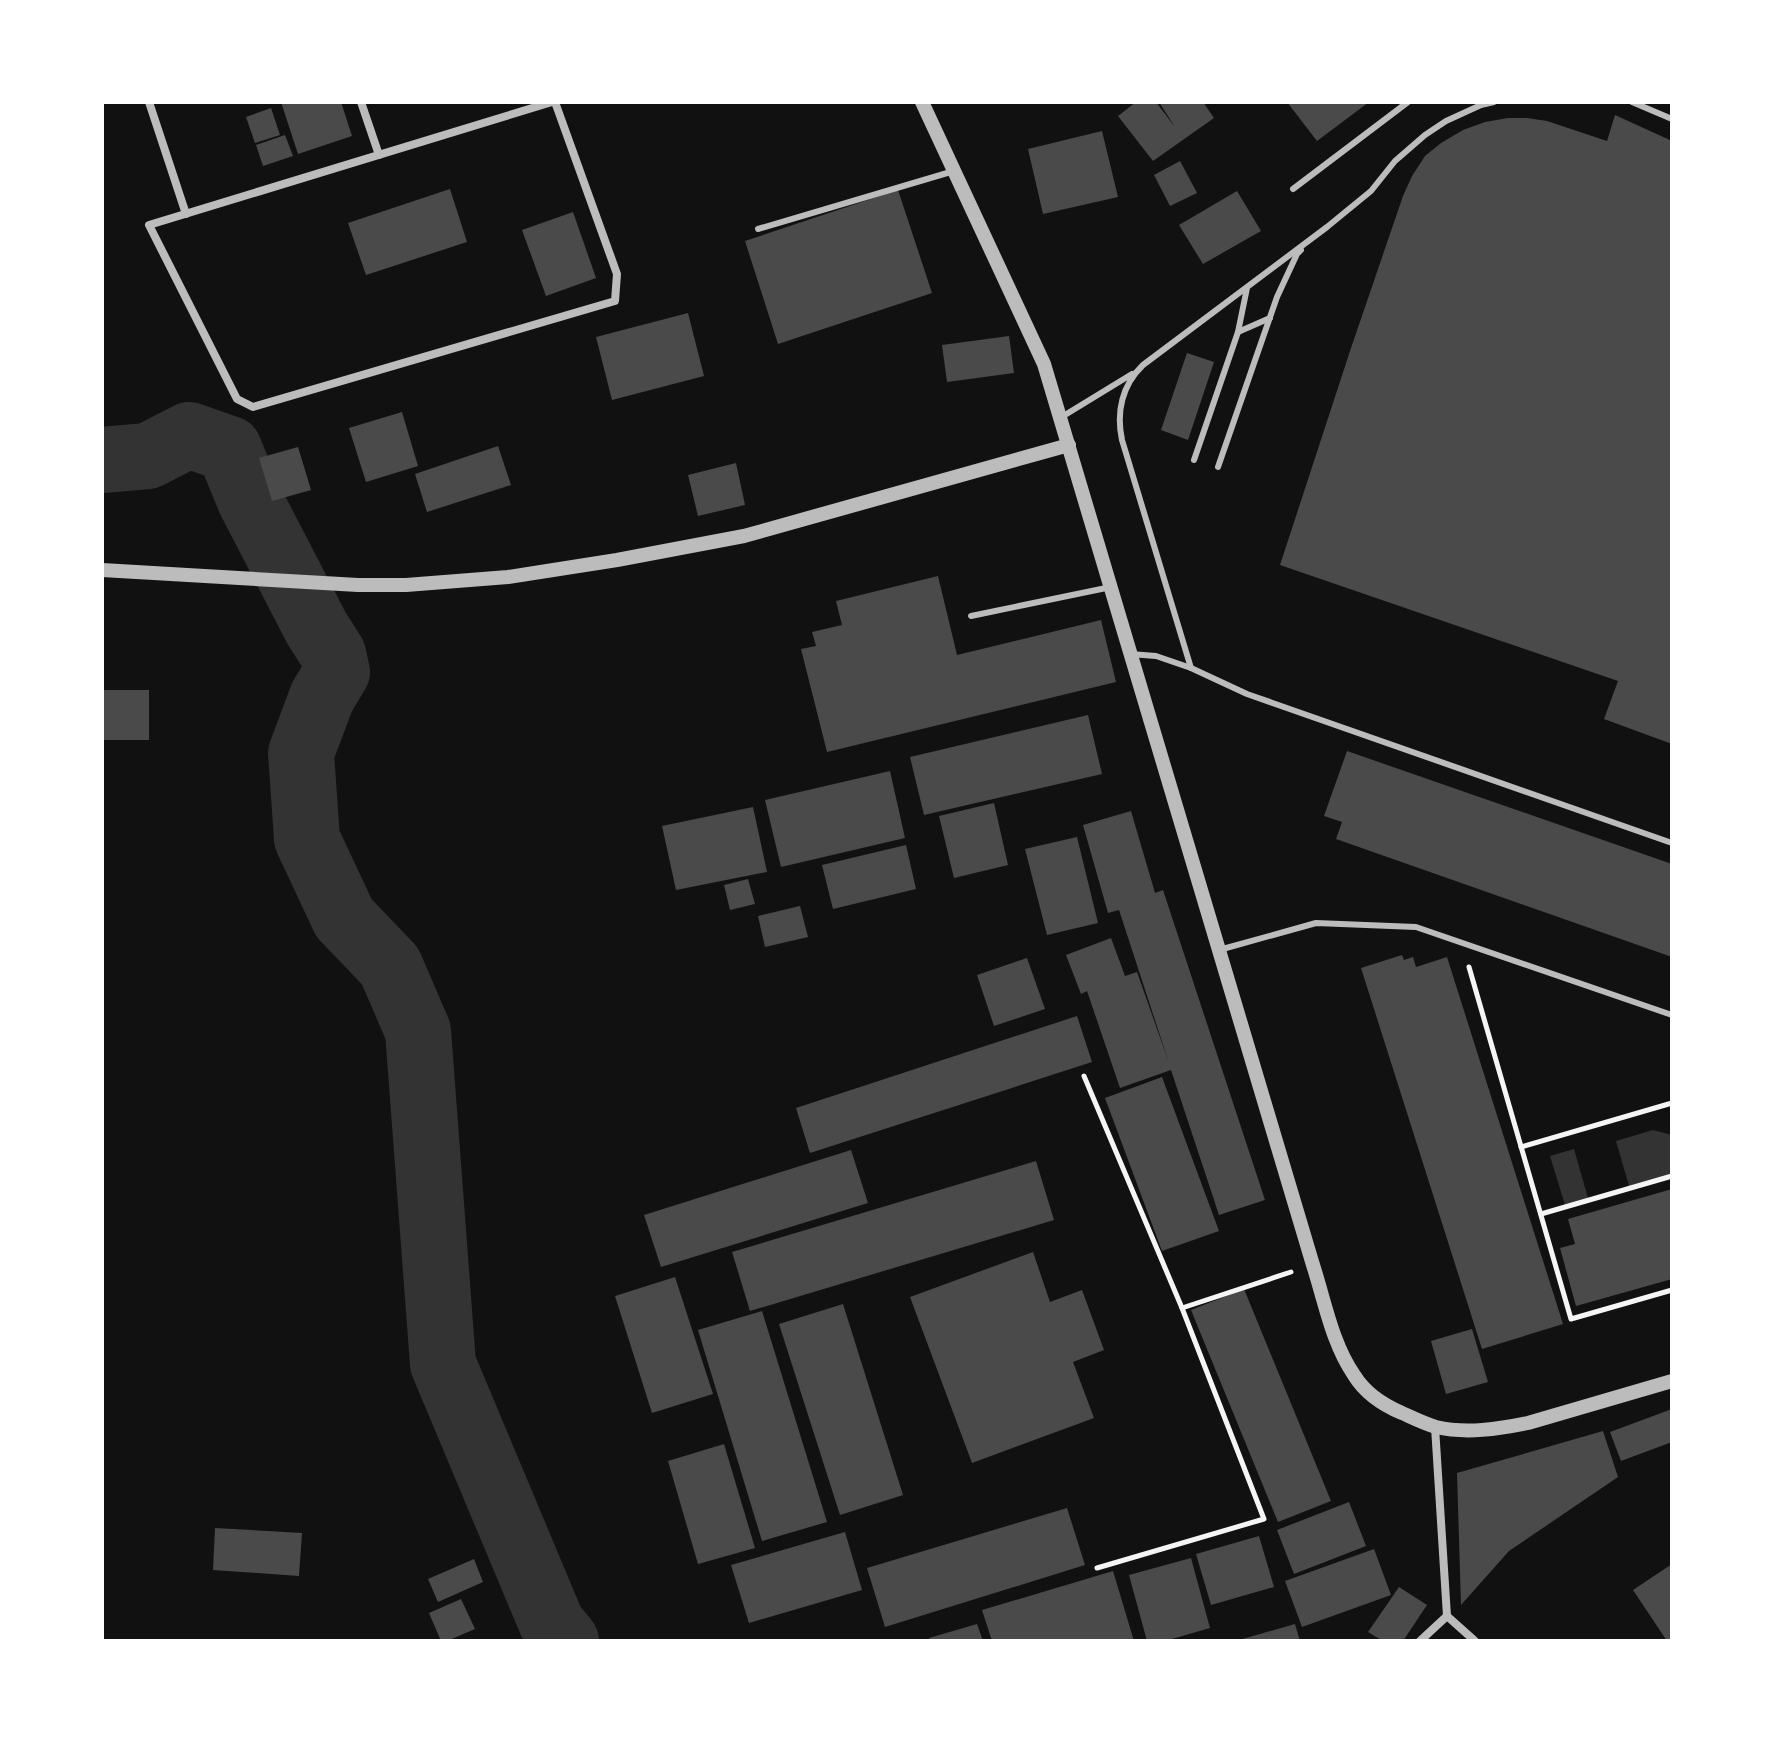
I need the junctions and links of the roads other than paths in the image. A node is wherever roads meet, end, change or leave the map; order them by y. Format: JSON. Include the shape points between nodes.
{"nodes":[{"id":1,"x":149,"y":102,"type":"edge"},
{"id":2,"x":361,"y":102,"type":"edge"},
{"id":3,"x":554,"y":102,"type":"edge"},
{"id":4,"x":922,"y":102,"type":"edge"},
{"id":5,"x":1408,"y":102,"type":"edge"},
{"id":6,"x":1494,"y":102,"type":"edge"},
{"id":7,"x":1632,"y":102,"type":"edge"},
{"id":8,"x":1672,"y":119,"type":"edge"},
{"id":9,"x":379,"y":155,"type":"junction"},
{"id":10,"x":954,"y":171,"type":"junction"},
{"id":11,"x":1293,"y":189,"type":"dead end"},
{"id":12,"x":186,"y":214,"type":"junction"},
{"id":13,"x":758,"y":229,"type":"dead end"},
{"id":14,"x":1315,"y":235,"type":"junction"},
{"id":15,"x":1247,"y":286,"type":"junction"},
{"id":16,"x":1270,"y":318,"type":"junction"},
{"id":17,"x":1238,"y":332,"type":"junction"},
{"id":18,"x":1137,"y":371,"type":"junction"},
{"id":19,"x":1060,"y":418,"type":"junction"},
{"id":20,"x":1069,"y":445,"type":"junction"},
{"id":21,"x":1194,"y":460,"type":"dead end"},
{"id":22,"x":1218,"y":467,"type":"dead end"},
{"id":23,"x":102,"y":570,"type":"edge"},
{"id":24,"x":1111,"y":587,"type":"junction"},
{"id":25,"x":971,"y":616,"type":"dead end"},
{"id":26,"x":1130,"y":654,"type":"junction"},
{"id":27,"x":1191,"y":668,"type":"junction"},
{"id":28,"x":1672,"y":843,"type":"edge"},
{"id":29,"x":1219,"y":950,"type":"junction"},
{"id":30,"x":1672,"y":1015,"type":"edge"},
{"id":31,"x":1672,"y":1381,"type":"edge"},
{"id":32,"x":1435,"y":1427,"type":"junction"},
{"id":33,"x":1447,"y":1616,"type":"junction"},
{"id":34,"x":1420,"y":1641,"type":"edge"},
{"id":35,"x":1475,"y":1641,"type":"edge"}],
"edges":[{"from":1,"to":12,"type":"street"},
{"from":2,"to":9,"type":"street"},
{"from":3,"to":9,"type":"street"},
{"from":3,"to":12,"type":"street","via":[[617,274],[615,301],[253,407],[237,399],[149,225]]},
{"from":4,"to":10,"type":"street"},
{"from":5,"to":11,"type":"lane"},
{"from":6,"to":14,"type":"lane","via":[[1425,135],[1371,191]]},
{"from":7,"to":8,"type":"lane"},
{"from":9,"to":12,"type":"street"},
{"from":10,"to":13,"type":"lane"},
{"from":10,"to":19,"type":"street","via":[[1044,364]]},
{"from":14,"to":15,"type":"lane"},
{"from":14,"to":16,"type":"lane","via":[[1297,254]]},
{"from":15,"to":17,"type":"lane"},
{"from":15,"to":18,"type":"lane"},
{"from":16,"to":17,"type":"lane"},
{"from":16,"to":22,"type":"lane"},
{"from":17,"to":21,"type":"lane"},
{"from":18,"to":19,"type":"lane"},
{"from":18,"to":27,"type":"lane","via":[[1123,396],[1120,429]]},
{"from":19,"to":20,"type":"street"},
{"from":20,"to":23,"type":"street","via":[[744,536],[508,577],[358,585]]},
{"from":20,"to":24,"type":"street"},
{"from":24,"to":25,"type":"lane"},
{"from":24,"to":26,"type":"street"},
{"from":26,"to":27,"type":"lane"},
{"from":26,"to":29,"type":"street"},
{"from":27,"to":28,"type":"lane","via":[[1247,694]]},
{"from":29,"to":30,"type":"lane","via":[[1316,923],[1416,927]]},
{"from":29,"to":32,"type":"street","via":[[1341,1351],[1364,1389]]},
{"from":31,"to":32,"type":"street","via":[[1528,1423],[1459,1430]]},
{"from":32,"to":33,"type":"street"},
{"from":33,"to":34,"type":"street"},
{"from":33,"to":35,"type":"street"}]}
